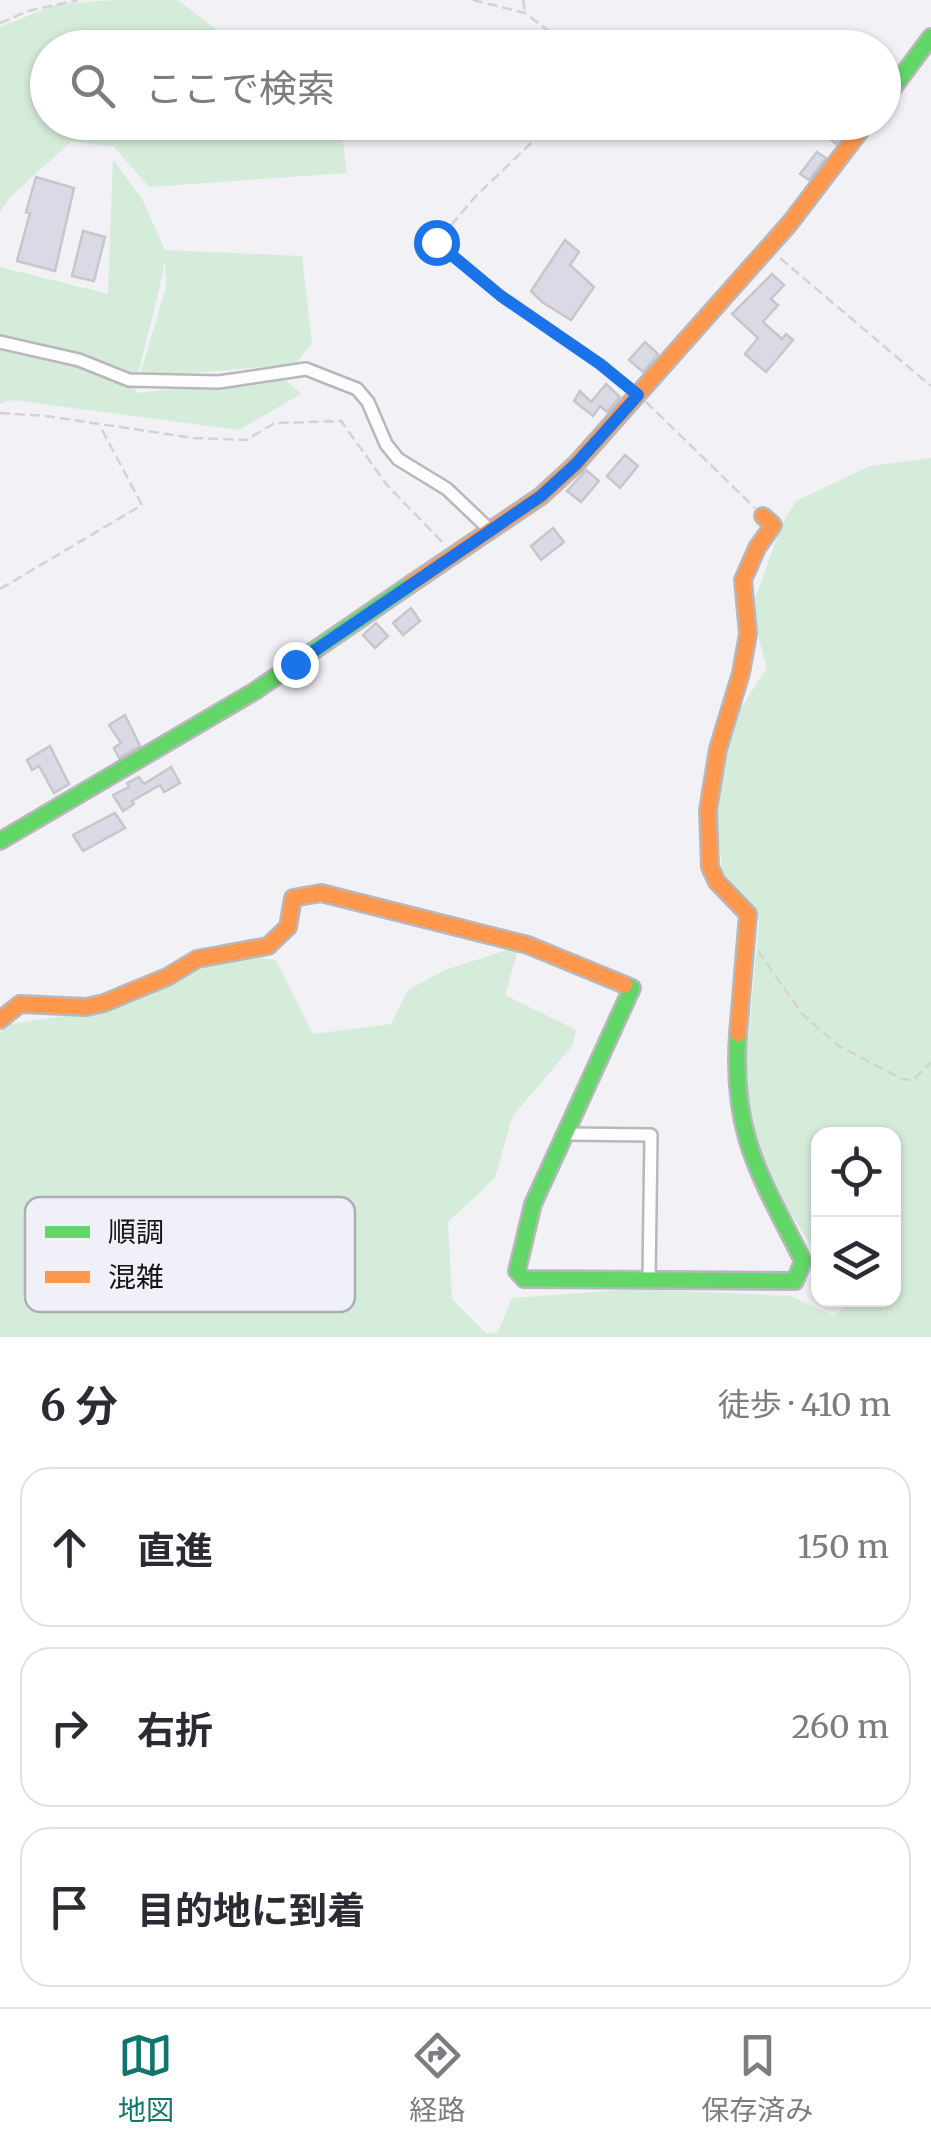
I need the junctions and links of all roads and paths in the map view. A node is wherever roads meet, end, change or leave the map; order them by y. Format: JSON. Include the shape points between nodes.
{"nodes":[{"id":1,"x":78,"y":0,"type":"edge"},
{"id":2,"x":473,"y":0,"type":"edge"},
{"id":3,"x":524,"y":0,"type":"edge"},
{"id":4,"x":526,"y":13,"type":"junction"},
{"id":5,"x":0,"y":22,"type":"edge"},
{"id":6,"x":548,"y":30,"type":"edge"},
{"id":7,"x":931,"y":37,"type":"edge"},
{"id":8,"x":901,"y":77,"type":"edge"},
{"id":9,"x":534,"y":140,"type":"edge"},
{"id":10,"x":853,"y":140,"type":"edge"},
{"id":11,"x":769,"y":246,"type":"junction"},
{"id":12,"x":0,"y":342,"type":"edge"},
{"id":13,"x":931,"y":386,"type":"edge"},
{"id":14,"x":638,"y":395,"type":"junction"},
{"id":15,"x":0,"y":413,"type":"edge"},
{"id":16,"x":101,"y":426,"type":"junction"},
{"id":17,"x":763,"y":516,"type":"joint"},
{"id":18,"x":490,"y":530,"type":"junction"},
{"id":19,"x":455,"y":556,"type":"junction"},
{"id":20,"x":0,"y":589,"type":"edge"},
{"id":21,"x":0,"y":841,"type":"edge"},
{"id":22,"x":746,"y":934,"type":"junction"},
{"id":23,"x":0,"y":1020,"type":"edge"},
{"id":24,"x":931,"y":1062,"type":"edge"},
{"id":25,"x":566,"y":1134,"type":"junction"},
{"id":26,"x":649,"y":1279,"type":"junction"}],
"edges":[{"from":1,"to":5,"type":"path"},
{"from":2,"to":4,"type":"path"},
{"from":3,"to":4,"type":"path"},
{"from":4,"to":6,"type":"path"},
{"from":7,"to":8,"type":"street"},
{"from":9,"to":14,"type":"path","via":[[436,242]]},
{"from":10,"to":11,"type":"street"},
{"from":11,"to":13,"type":"path"},
{"from":11,"to":14,"type":"street"},
{"from":12,"to":18,"type":"street","via":[[79,360],[129,380],[219,382],[306,369],[357,389],[398,459],[447,488]]},
{"from":14,"to":17,"type":"path"},
{"from":14,"to":18,"type":"street","via":[[541,496]]},
{"from":15,"to":16,"type":"path"},
{"from":16,"to":19,"type":"path","via":[[246,440],[275,423],[342,421],[386,485]]},
{"from":16,"to":20,"type":"path","via":[[142,505]]},
{"from":17,"to":22,"type":"street","via":[[772,524],[743,580],[748,634],[708,810],[710,868],[748,914]]},
{"from":18,"to":19,"type":"street"},
{"from":19,"to":21,"type":"street","via":[[254,691]]},
{"from":22,"to":24,"type":"path","via":[[802,1015],[840,1046],[902,1079],[913,1080]]},
{"from":22,"to":26,"type":"street","via":[[739,1112],[803,1261],[795,1281]]},
{"from":23,"to":25,"type":"street","via":[[20,1004],[104,1003],[197,959],[268,946],[288,927],[292,898],[321,893],[528,944],[632,988]]},
{"from":25,"to":26,"type":"street","via":[[651,1135]]},
{"from":25,"to":26,"type":"street","via":[[533,1204],[517,1271],[524,1279]]}]}
